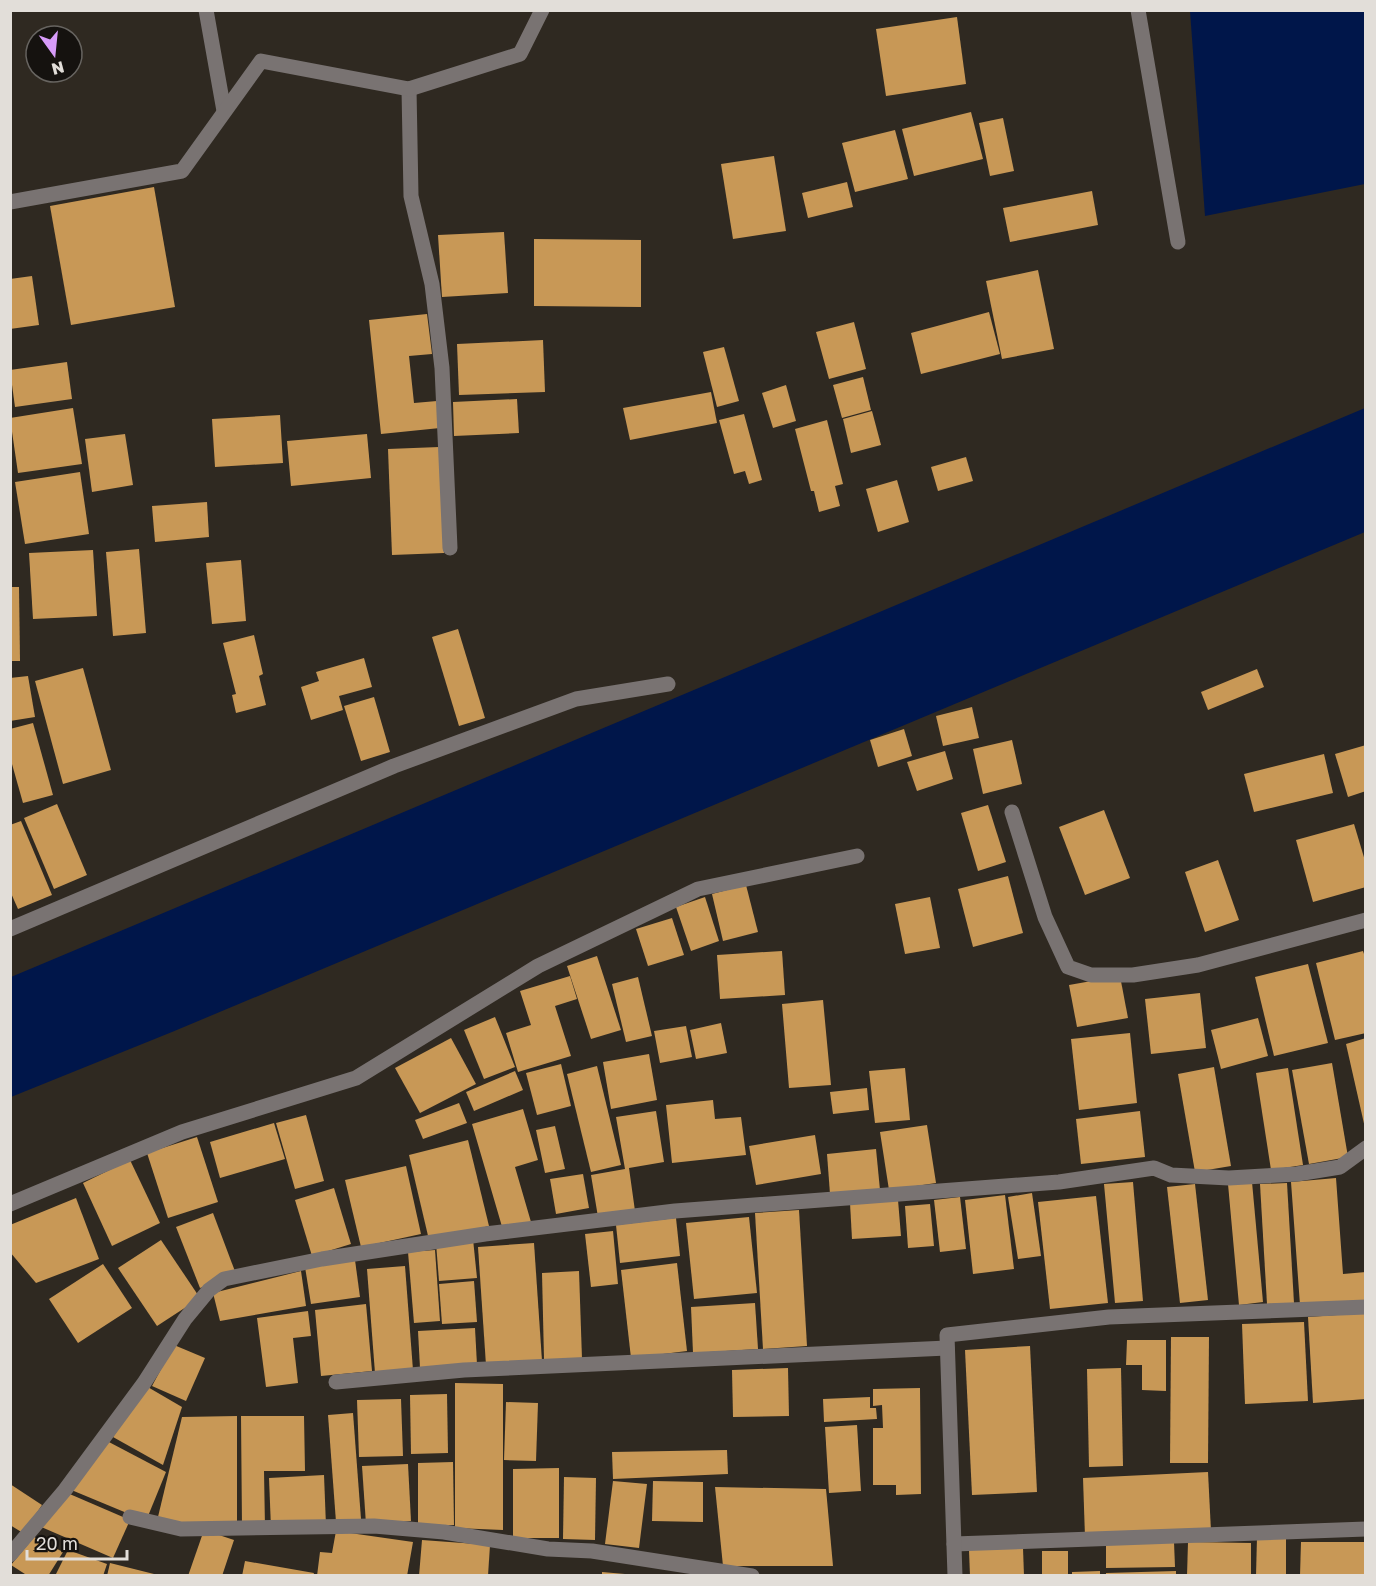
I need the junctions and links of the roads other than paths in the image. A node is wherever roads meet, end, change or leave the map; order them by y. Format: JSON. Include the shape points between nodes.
{"nodes":[{"id":1,"x":206,"y":10,"type":"edge"},
{"id":2,"x":542,"y":10,"type":"edge"},
{"id":3,"x":1138,"y":10,"type":"edge"},
{"id":4,"x":409,"y":89,"type":"junction"},
{"id":5,"x":224,"y":111,"type":"junction"},
{"id":6,"x":10,"y":202,"type":"edge"},
{"id":7,"x":1178,"y":242,"type":"dead end"},
{"id":8,"x":450,"y":548,"type":"dead end"},
{"id":9,"x":668,"y":684,"type":"dead end"},
{"id":10,"x":1012,"y":812,"type":"dead end"},
{"id":11,"x":857,"y":856,"type":"dead end"},
{"id":12,"x":1365,"y":920,"type":"edge"},
{"id":13,"x":10,"y":929,"type":"edge"},
{"id":14,"x":1365,"y":1148,"type":"edge"},
{"id":15,"x":10,"y":1204,"type":"edge"},
{"id":16,"x":1365,"y":1307,"type":"edge"},
{"id":17,"x":947,"y":1348,"type":"junction"},
{"id":18,"x":336,"y":1382,"type":"dead end"},
{"id":19,"x":129,"y":1518,"type":"dead end"},
{"id":20,"x":1365,"y":1529,"type":"edge"},
{"id":21,"x":954,"y":1544,"type":"junction"},
{"id":22,"x":10,"y":1555,"type":"edge"},
{"id":23,"x":752,"y":1575,"type":"edge"},
{"id":24,"x":956,"y":1575,"type":"edge"}],
"edges":[{"from":1,"to":5,"type":"street"},
{"from":2,"to":4,"type":"street","via":[[520,54]]},
{"from":3,"to":7,"type":"street"},
{"from":4,"to":5,"type":"street","via":[[261,61]]},
{"from":4,"to":8,"type":"street","via":[[411,196],[432,284],[442,368]]},
{"from":5,"to":6,"type":"street","via":[[182,171]]},
{"from":9,"to":13,"type":"street","via":[[576,699],[415,758]]},
{"from":10,"to":12,"type":"street","via":[[1045,917],[1063,957],[1068,966],[1090,975],[1133,975],[1198,964]]},
{"from":11,"to":15,"type":"street","via":[[698,890],[538,966],[356,1078],[182,1132]]},
{"from":14,"to":22,"type":"street","via":[[1340,1167],[1297,1174],[1229,1178],[1172,1175],[1155,1168],[1059,1182],[675,1211],[485,1234],[322,1259],[225,1279],[209,1290],[185,1319],[144,1383],[65,1490]]},
{"from":16,"to":17,"type":"street","via":[[1109,1317],[947,1335]]},
{"from":17,"to":18,"type":"street","via":[[464,1370]]},
{"from":17,"to":21,"type":"street"},
{"from":19,"to":23,"type":"street","via":[[181,1529],[374,1526],[444,1532]]},
{"from":20,"to":21,"type":"street"},
{"from":21,"to":24,"type":"street"}]}
